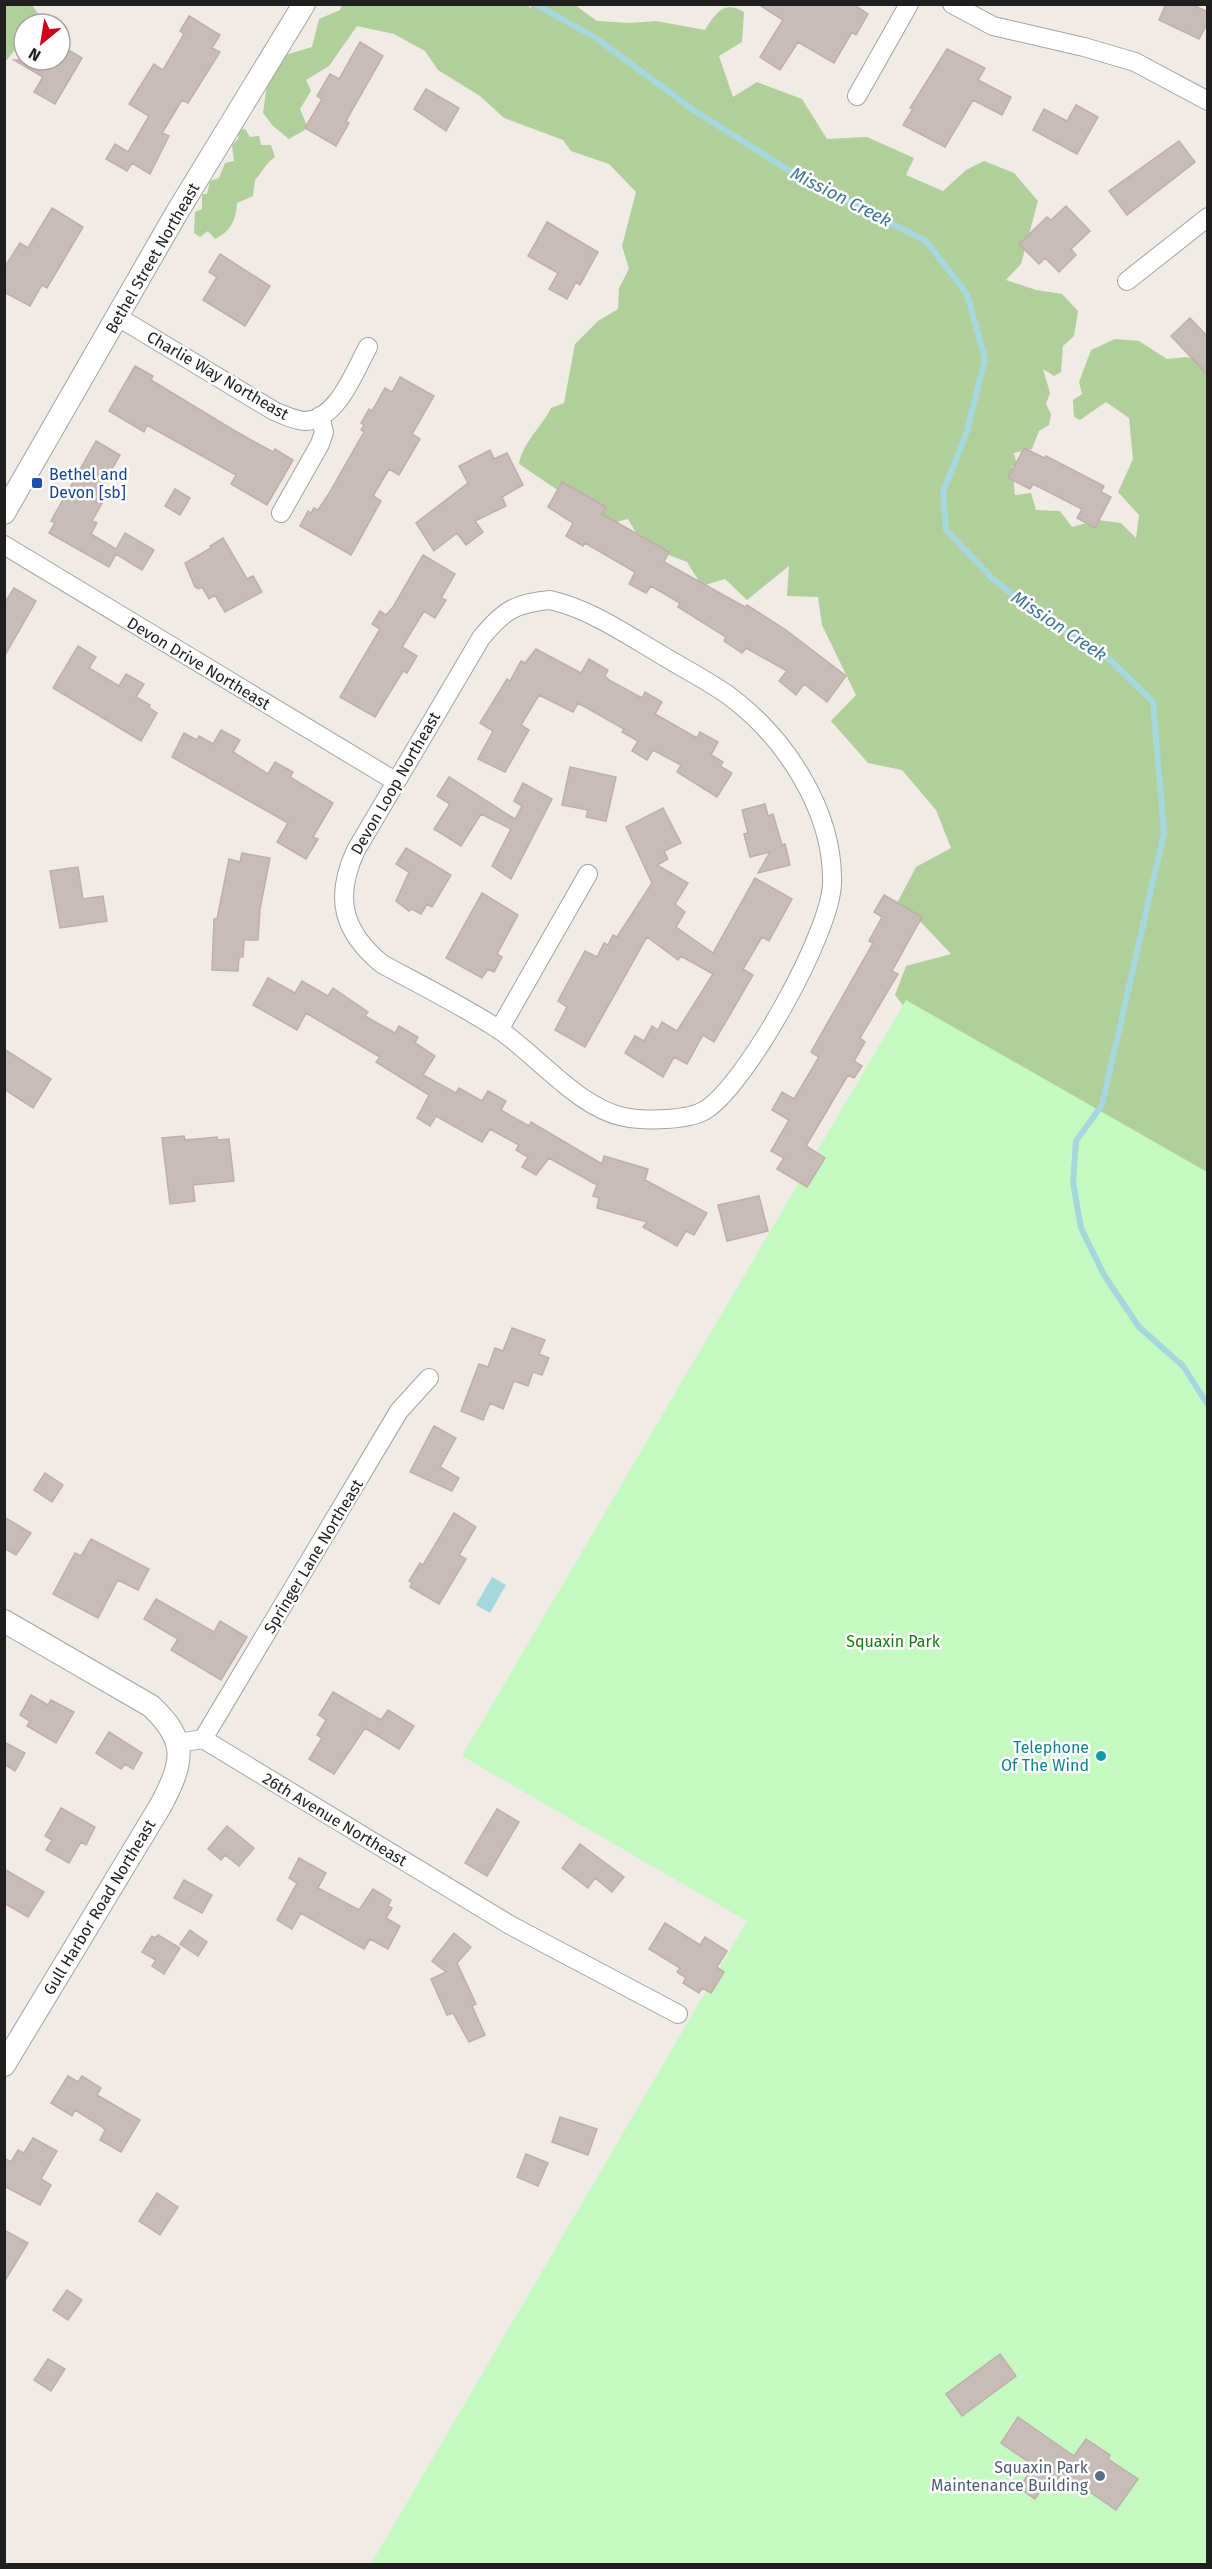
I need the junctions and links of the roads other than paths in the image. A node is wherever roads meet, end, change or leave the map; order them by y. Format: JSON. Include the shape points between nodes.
{"nodes":[{"id":1,"x":304,"y":4,"type":"edge"},
{"id":2,"x":909,"y":4,"type":"edge"},
{"id":3,"x":952,"y":4,"type":"edge"},
{"id":4,"x":857,"y":96,"type":"dead end"},
{"id":5,"x":1208,"y":101,"type":"edge"},
{"id":6,"x":1208,"y":217,"type":"edge"},
{"id":7,"x":1127,"y":281,"type":"dead end"},
{"id":8,"x":118,"y":316,"type":"junction"},
{"id":9,"x":368,"y":347,"type":"dead end"},
{"id":10,"x":320,"y":416,"type":"junction"},
{"id":11,"x":8,"y":498,"type":"edge"},
{"id":12,"x":280,"y":513,"type":"dead end"},
{"id":13,"x":4,"y":545,"type":"edge"},
{"id":14,"x":395,"y":781,"type":"junction"},
{"id":15,"x":588,"y":874,"type":"dead end"},
{"id":16,"x":499,"y":1030,"type":"junction"},
{"id":17,"x":429,"y":1378,"type":"dead end"},
{"id":18,"x":4,"y":1622,"type":"edge"},
{"id":19,"x":203,"y":1739,"type":"junction"},
{"id":20,"x":178,"y":1743,"type":"junction"},
{"id":21,"x":678,"y":2014,"type":"dead end"},
{"id":22,"x":4,"y":2065,"type":"edge"}],
"edges":[{"from":1,"to":8,"type":"street","name":"Bethel Street Northeast"},
{"from":2,"to":4,"type":"street"},
{"from":3,"to":5,"type":"street","via":[[993,26],[1135,62]]},
{"from":6,"to":7,"type":"street"},
{"from":8,"to":10,"type":"street","name":"Charlie Way Northeast","via":[[274,411],[303,421]]},
{"from":8,"to":11,"type":"street","name":"Bethel Street Northeast"},
{"from":9,"to":10,"type":"street","via":[[336,402]]},
{"from":10,"to":12,"type":"street","via":[[324,432],[320,444]]},
{"from":13,"to":14,"type":"street","name":"Devon Drive Northeast"},
{"from":14,"to":16,"type":"street","name":"Devon Loop Northeast","via":[[348,867],[343,901],[350,925],[367,951],[382,964]]},
{"from":14,"to":16,"type":"street","name":"Devon Loop Northeast","via":[[494,622],[519,605],[550,600],[594,615],[727,694],[749,712],[789,757],[807,787],[829,854],[832,884],[828,910],[805,966],[751,1058],[706,1111],[661,1120],[622,1117],[590,1102]]},
{"from":15,"to":16,"type":"street"},
{"from":17,"to":19,"type":"street","name":"Springer Lane Northeast","via":[[399,1411]]},
{"from":18,"to":20,"type":"street","via":[[151,1706],[168,1723]]},
{"from":19,"to":20,"type":"street"},
{"from":19,"to":21,"type":"street","name":"26th Avenue Northeast","via":[[510,1925]]},
{"from":20,"to":22,"type":"street","name":"Gull Harbor Road Northeast","via":[[178,1764],[172,1784]]}]}
